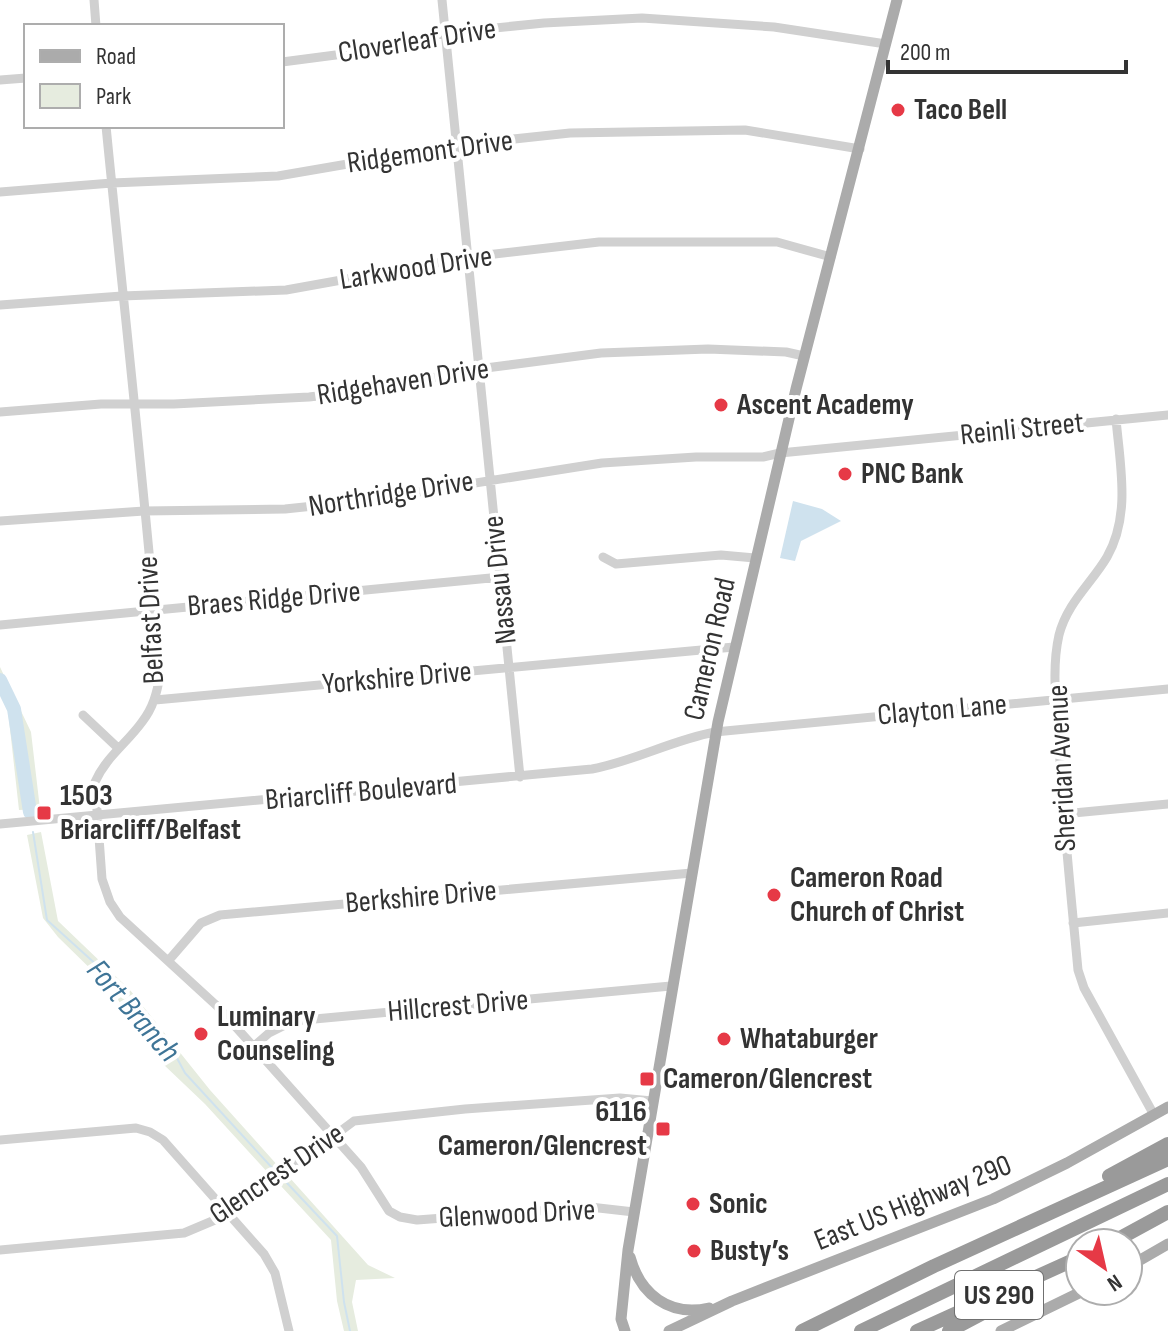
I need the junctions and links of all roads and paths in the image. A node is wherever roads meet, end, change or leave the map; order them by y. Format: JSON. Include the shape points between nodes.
{"nodes":[{"id":1,"x":94,"y":0,"type":"edge"},
{"id":2,"x":442,"y":0,"type":"edge"},
{"id":3,"x":897,"y":0,"type":"edge"},
{"id":4,"x":96,"y":24,"type":"edge"},
{"id":5,"x":445,"y":33,"type":"junction"},
{"id":6,"x":886,"y":44,"type":"junction"},
{"id":7,"x":284,"y":62,"type":"edge"},
{"id":8,"x":24,"y":78,"type":"edge"},
{"id":9,"x":0,"y":80,"type":"edge"},
{"id":10,"x":106,"y":128,"type":"edge"},
{"id":11,"x":458,"y":145,"type":"junction"},
{"id":12,"x":860,"y":149,"type":"junction"},
{"id":13,"x":112,"y":183,"type":"junction"},
{"id":14,"x":0,"y":192,"type":"edge"},
{"id":15,"x":469,"y":257,"type":"junction"},
{"id":16,"x":831,"y":257,"type":"junction"},
{"id":17,"x":122,"y":296,"type":"junction"},
{"id":18,"x":0,"y":305,"type":"edge"},
{"id":19,"x":804,"y":356,"type":"junction"},
{"id":20,"x":478,"y":369,"type":"junction"},
{"id":21,"x":136,"y":403,"type":"junction"},
{"id":22,"x":0,"y":412,"type":"edge"},
{"id":23,"x":1168,"y":415,"type":"edge"},
{"id":24,"x":1116,"y":419,"type":"junction"},
{"id":25,"x":780,"y":453,"type":"junction"},
{"id":26,"x":489,"y":479,"type":"junction"},
{"id":27,"x":144,"y":511,"type":"junction"},
{"id":28,"x":0,"y":521,"type":"edge"},
{"id":29,"x":603,"y":557,"type":"dead end"},
{"id":30,"x":755,"y":558,"type":"junction"},
{"id":31,"x":501,"y":577,"type":"junction"},
{"id":32,"x":155,"y":609,"type":"junction"},
{"id":33,"x":0,"y":625,"type":"edge"},
{"id":34,"x":734,"y":647,"type":"junction"},
{"id":35,"x":510,"y":667,"type":"junction"},
{"id":36,"x":1168,"y":689,"type":"edge"},
{"id":37,"x":155,"y":700,"type":"junction"},
{"id":38,"x":1056,"y":700,"type":"junction"},
{"id":39,"x":83,"y":715,"type":"dead end"},
{"id":40,"x":715,"y":732,"type":"junction"},
{"id":41,"x":118,"y":748,"type":"junction"},
{"id":42,"x":520,"y":777,"type":"junction"},
{"id":43,"x":1168,"y":804,"type":"edge"},
{"id":44,"x":1063,"y":814,"type":"junction"},
{"id":45,"x":96,"y":815,"type":"junction"},
{"id":46,"x":0,"y":824,"type":"edge"},
{"id":47,"x":692,"y":873,"type":"junction"},
{"id":48,"x":1168,"y":913,"type":"edge"},
{"id":49,"x":1073,"y":923,"type":"junction"},
{"id":50,"x":169,"y":960,"type":"junction"},
{"id":51,"x":671,"y":986,"type":"junction"},
{"id":52,"x":252,"y":1048,"type":"junction"},
{"id":53,"x":652,"y":1101,"type":"junction"},
{"id":54,"x":1168,"y":1107,"type":"edge"},
{"id":55,"x":1154,"y":1115,"type":"junction"},
{"id":56,"x":333,"y":1136,"type":"junction"},
{"id":57,"x":0,"y":1140,"type":"edge"},
{"id":58,"x":1168,"y":1144,"type":"edge"},
{"id":59,"x":1168,"y":1159,"type":"edge"},
{"id":60,"x":1168,"y":1184,"type":"edge"},
{"id":61,"x":634,"y":1212,"type":"junction"},
{"id":62,"x":1168,"y":1212,"type":"edge"},
{"id":63,"x":229,"y":1214,"type":"junction"},
{"id":64,"x":400,"y":1217,"type":"joint"},
{"id":65,"x":1141,"y":1227,"type":"edge"},
{"id":66,"x":1014,"y":1229,"type":"junction"},
{"id":67,"x":1168,"y":1244,"type":"edge"},
{"id":68,"x":0,"y":1250,"type":"edge"},
{"id":69,"x":628,"y":1250,"type":"junction"},
{"id":70,"x":1144,"y":1258,"type":"edge"},
{"id":71,"x":1064,"y":1265,"type":"edge"},
{"id":72,"x":1064,"y":1267,"type":"edge"},
{"id":73,"x":1064,"y":1300,"type":"edge"},
{"id":74,"x":725,"y":1304,"type":"junction"},
{"id":75,"x":621,"y":1319,"type":"junction"},
{"id":76,"x":289,"y":1330,"type":"edge"},
{"id":77,"x":278,"y":1331,"type":"edge"},
{"id":78,"x":613,"y":1331,"type":"edge"},
{"id":79,"x":625,"y":1331,"type":"edge"},
{"id":80,"x":669,"y":1331,"type":"edge"},
{"id":81,"x":802,"y":1331,"type":"edge"},
{"id":82,"x":861,"y":1331,"type":"edge"},
{"id":83,"x":917,"y":1331,"type":"edge"},
{"id":84,"x":949,"y":1331,"type":"edge"},
{"id":85,"x":1001,"y":1331,"type":"edge"}],
"edges":[{"from":1,"to":4,"type":"street"},
{"from":2,"to":5,"type":"street","name":"Nassau Drive"},
{"from":3,"to":6,"type":"main road","name":"Cameron Road"},
{"from":5,"to":6,"type":"street","name":"Cloverleaf Drive","via":[[642,18],[774,27]]},
{"from":5,"to":7,"type":"street","name":"Cloverleaf Drive"},
{"from":5,"to":11,"type":"street","name":"Nassau Drive"},
{"from":6,"to":12,"type":"main road","name":"Cameron Road"},
{"from":8,"to":9,"type":"street"},
{"from":10,"to":13,"type":"street","name":"Belfast Drive"},
{"from":11,"to":12,"type":"street","name":"Ridgemont Drive","via":[[570,133],[745,130]]},
{"from":11,"to":13,"type":"street","name":"Ridgemont Drive","via":[[278,176]]},
{"from":11,"to":15,"type":"street","name":"Nassau Drive"},
{"from":12,"to":16,"type":"main road","name":"Cameron Road"},
{"from":13,"to":14,"type":"street","name":"Ridgemont Drive"},
{"from":13,"to":17,"type":"street","name":"Belfast Drive"},
{"from":15,"to":16,"type":"street","name":"Larkwood Drive","via":[[599,242],[777,242]]},
{"from":15,"to":17,"type":"street","name":"Larkwood Drive","via":[[286,290]]},
{"from":15,"to":20,"type":"street","name":"Nassau Drive"},
{"from":16,"to":19,"type":"main road","name":"Cameron Road"},
{"from":17,"to":18,"type":"street","name":"Larkwood Drive"},
{"from":17,"to":21,"type":"street","name":"Belfast Drive"},
{"from":19,"to":20,"type":"street","name":"Ridgehaven Drive","via":[[708,349],[601,353]]},
{"from":19,"to":25,"type":"main road","name":"Cameron Road"},
{"from":20,"to":21,"type":"street","name":"Ridgehaven Drive","via":[[309,397]]},
{"from":20,"to":26,"type":"street","name":"Nassau Drive"},
{"from":21,"to":22,"type":"street","name":"Ridgehaven Drive"},
{"from":21,"to":27,"type":"street","name":"Belfast Drive"},
{"from":23,"to":24,"type":"street","name":"Reinli Street"},
{"from":24,"to":25,"type":"street","name":"Reinli Street"},
{"from":24,"to":38,"type":"street","name":"Sheridan Avenue","via":[[1120,526],[1059,634]]},
{"from":25,"to":26,"type":"street","name":"Northridge Drive","via":[[602,463]]},
{"from":25,"to":30,"type":"main road","name":"Cameron Road"},
{"from":26,"to":27,"type":"street","name":"Northridge Drive","via":[[285,509]]},
{"from":26,"to":31,"type":"street","name":"Nassau Drive"},
{"from":27,"to":28,"type":"street","name":"Northridge Drive"},
{"from":27,"to":32,"type":"street","name":"Belfast Drive"},
{"from":29,"to":30,"type":"street","via":[[616,564],[721,555]]},
{"from":30,"to":34,"type":"main road","name":"Cameron Road"},
{"from":31,"to":32,"type":"street","name":"Braes Ridge Drive"},
{"from":31,"to":35,"type":"street","name":"Nassau Drive"},
{"from":32,"to":33,"type":"street","name":"Braes Ridge Drive"},
{"from":32,"to":37,"type":"street","name":"Belfast Drive","via":[[160,675]]},
{"from":34,"to":35,"type":"street","name":"Yorkshire Drive"},
{"from":34,"to":40,"type":"main road","name":"Cameron Road"},
{"from":35,"to":37,"type":"street","name":"Yorkshire Drive"},
{"from":35,"to":42,"type":"street","name":"Nassau Drive"},
{"from":36,"to":38,"type":"street","name":"Clayton Lane"},
{"from":37,"to":41,"type":"street","name":"Belfast Drive"},
{"from":38,"to":40,"type":"street","name":"Clayton Lane"},
{"from":38,"to":44,"type":"street","name":"Sheridan Avenue"},
{"from":39,"to":41,"type":"street"},
{"from":40,"to":42,"type":"street","name":"Briarcliff Boulevard","via":[[686,737],[615,765]]},
{"from":40,"to":47,"type":"main road","name":"Cameron Road"},
{"from":41,"to":45,"type":"street","name":"Belfast Drive","via":[[95,782]]},
{"from":42,"to":45,"type":"street","name":"Briarcliff Boulevard"},
{"from":43,"to":44,"type":"street"},
{"from":44,"to":49,"type":"street","name":"Sheridan Avenue"},
{"from":45,"to":46,"type":"street","name":"Briarcliff Boulevard"},
{"from":45,"to":50,"type":"street","name":"Belfast Drive","via":[[102,879],[110,902],[128,927]]},
{"from":47,"to":50,"type":"street","name":"Berkshire Drive","via":[[220,915],[201,923]]},
{"from":47,"to":51,"type":"main road","name":"Cameron Road"},
{"from":48,"to":49,"type":"street"},
{"from":49,"to":55,"type":"street","name":"Sheridan Avenue","via":[[1081,981]]},
{"from":50,"to":52,"type":"street","name":"Belfast Drive"},
{"from":51,"to":52,"type":"street","name":"Hillcrest Drive","via":[[293,1021]]},
{"from":51,"to":53,"type":"main road","name":"Cameron Road"},
{"from":52,"to":56,"type":"street","name":"Belfast Drive"},
{"from":53,"to":56,"type":"street","name":"Glencrest Drive","via":[[620,1098],[371,1118],[354,1121]]},
{"from":53,"to":61,"type":"main road","name":"Cameron Road"},
{"from":54,"to":55,"type":"main road","name":"East US Highway 290"},
{"from":55,"to":74,"type":"main road","name":"East US Highway 290","via":[[973,1208]]},
{"from":56,"to":63,"type":"street","name":"Glencrest Drive"},
{"from":56,"to":64,"type":"street","name":"Belfast Drive","via":[[384,1204]]},
{"from":57,"to":63,"type":"street","via":[[136,1128],[150,1132]]},
{"from":58,"to":66,"type":"highway","number":"US 290"},
{"from":59,"to":66,"type":"highway"},
{"from":60,"to":82,"type":"highway"},
{"from":61,"to":64,"type":"street","name":"Glenwood Drive","via":[[590,1207]]},
{"from":61,"to":69,"type":"main road","name":"Cameron Road"},
{"from":62,"to":65,"type":"highway"},
{"from":63,"to":68,"type":"street","name":"Glencrest Drive","via":[[184,1233]]},
{"from":63,"to":76,"type":"street","via":[[275,1273]]},
{"from":66,"to":81,"type":"highway","number":"US 290"},
{"from":67,"to":70,"type":"main road"},
{"from":69,"to":74,"type":"main road","via":[[642,1286],[662,1303],[685,1310]]},
{"from":69,"to":75,"type":"main road","name":"Cameron Road"},
{"from":71,"to":83,"type":"highway","number":"US 290"},
{"from":72,"to":84,"type":"highway"},
{"from":73,"to":85,"type":"main road"},
{"from":74,"to":80,"type":"main road","name":"East US Highway 290"},
{"from":75,"to":78,"type":"main road","name":"Cameron Road"},
{"from":75,"to":79,"type":"main road","name":"Cameron Road"},
{"from":76,"to":77,"type":"street"}]}
